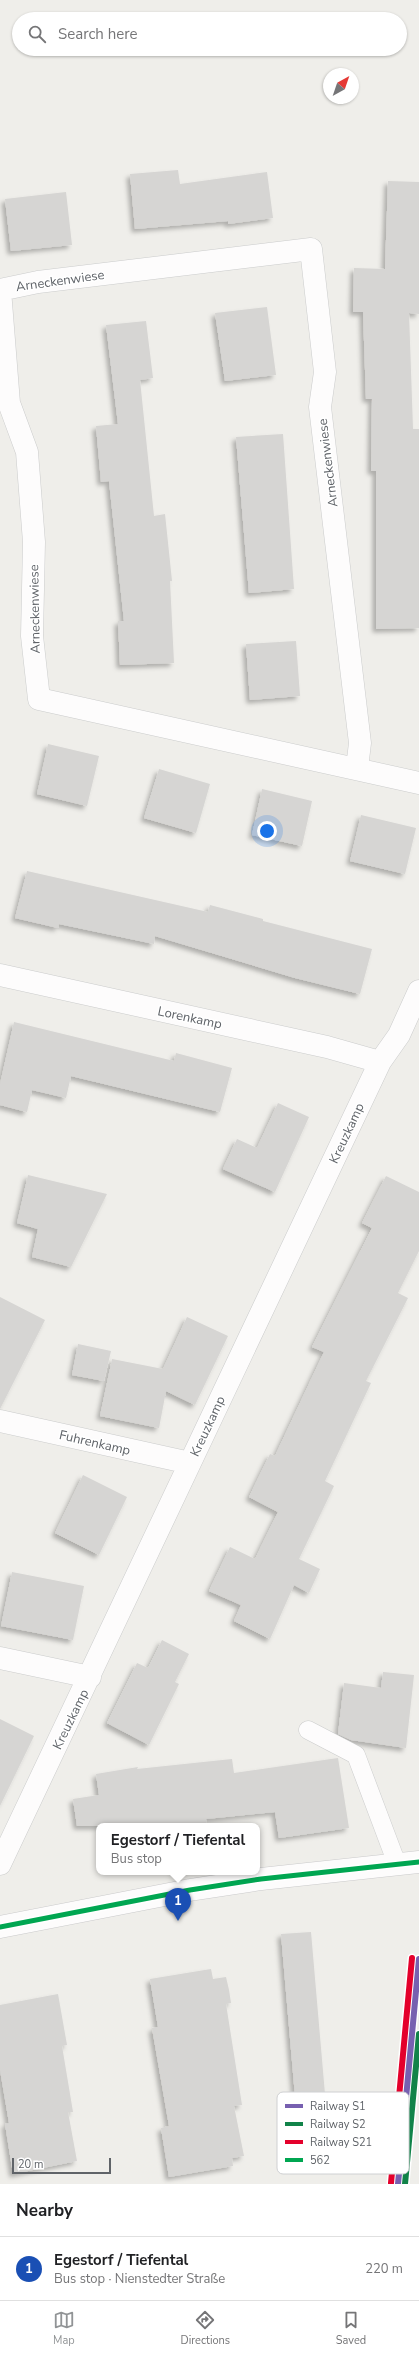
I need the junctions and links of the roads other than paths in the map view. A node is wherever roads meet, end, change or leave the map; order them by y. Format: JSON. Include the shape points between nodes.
{"nodes":[{"id":1,"x":357,"y":768,"type":"junction"},
{"id":2,"x":419,"y":783,"type":"edge"},
{"id":3,"x":0,"y":975,"type":"edge"},
{"id":4,"x":419,"y":991,"type":"edge"},
{"id":5,"x":380,"y":1062,"type":"junction"},
{"id":6,"x":0,"y":1421,"type":"edge"},
{"id":7,"x":190,"y":1463,"type":"junction"},
{"id":8,"x":0,"y":1658,"type":"edge"},
{"id":9,"x":90,"y":1677,"type":"junction"},
{"id":10,"x":308,"y":1730,"type":"dead end"},
{"id":11,"x":419,"y":1862,"type":"edge"},
{"id":12,"x":0,"y":1864,"type":"edge"},
{"id":13,"x":397,"y":1864,"type":"junction"},
{"id":14,"x":0,"y":1927,"type":"edge"}],
"edges":[{"from":1,"to":1,"type":"street","name":"Arneckenwiese","via":[[360,743],[320,407],[326,372],[311,250],[38,282],[0,290],[9,403],[27,452],[34,542],[32,636],[39,699]]},
{"from":1,"to":2,"type":"street","name":"Arneckenwiese"},
{"from":3,"to":5,"type":"street","name":"Lorenkamp","via":[[327,1047]]},
{"from":4,"to":5,"type":"street","name":"Kreuzkamp","via":[[399,1035]]},
{"from":5,"to":7,"type":"street","name":"Kreuzkamp"},
{"from":6,"to":7,"type":"street","name":"Fuhrenkamp"},
{"from":7,"to":9,"type":"street","name":"Kreuzkamp"},
{"from":8,"to":9,"type":"street"},
{"from":9,"to":12,"type":"street","name":"Kreuzkamp"},
{"from":10,"to":13,"type":"lane","via":[[356,1755]]},
{"from":11,"to":13,"type":"street"},
{"from":13,"to":14,"type":"street","via":[[261,1879],[190,1890]]}]}
